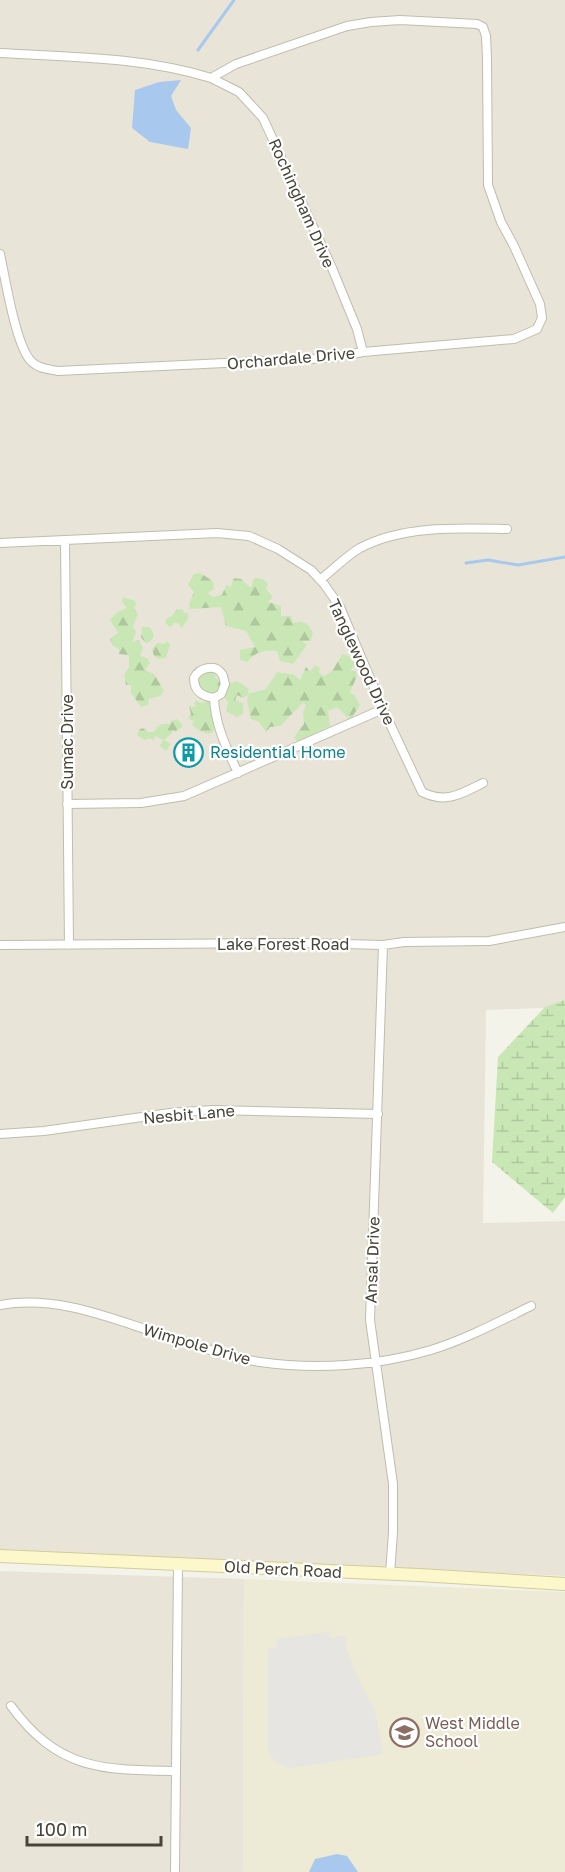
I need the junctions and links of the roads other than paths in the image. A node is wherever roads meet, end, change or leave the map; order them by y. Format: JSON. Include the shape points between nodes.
{"nodes":[{"id":1,"x":0,"y":53,"type":"edge"},
{"id":2,"x":211,"y":78,"type":"junction"},
{"id":3,"x":0,"y":254,"type":"edge"},
{"id":4,"x":3,"y":286,"type":"edge"},
{"id":5,"x":363,"y":352,"type":"junction"},
{"id":6,"x":507,"y":529,"type":"dead end"},
{"id":7,"x":65,"y":540,"type":"junction"},
{"id":8,"x":0,"y":543,"type":"edge"},
{"id":9,"x":320,"y":580,"type":"junction"},
{"id":10,"x":214,"y":699,"type":"dead end"},
{"id":11,"x":383,"y":709,"type":"junction"},
{"id":12,"x":238,"y":773,"type":"junction"},
{"id":13,"x":483,"y":783,"type":"dead end"},
{"id":14,"x":67,"y":804,"type":"junction"},
{"id":15,"x":565,"y":927,"type":"edge"},
{"id":16,"x":0,"y":945,"type":"edge"},
{"id":17,"x":69,"y":945,"type":"junction"},
{"id":18,"x":383,"y":945,"type":"junction"},
{"id":19,"x":378,"y":1114,"type":"junction"},
{"id":20,"x":0,"y":1134,"type":"edge"},
{"id":21,"x":0,"y":1305,"type":"edge"},
{"id":22,"x":531,"y":1306,"type":"dead end"},
{"id":23,"x":375,"y":1361,"type":"junction"},
{"id":24,"x":0,"y":1556,"type":"edge"},
{"id":25,"x":178,"y":1564,"type":"junction"},
{"id":26,"x":390,"y":1574,"type":"junction"},
{"id":27,"x":565,"y":1584,"type":"edge"},
{"id":28,"x":11,"y":1706,"type":"dead end"},
{"id":29,"x":175,"y":1772,"type":"junction"},
{"id":30,"x":174,"y":1872,"type":"edge"}],
"edges":[{"from":1,"to":2,"type":"street","name":"Rochingham Drive","via":[[152,64]]},
{"from":2,"to":5,"type":"street","name":"Rochingham Drive","via":[[239,92],[263,118],[332,268]]},
{"from":2,"to":5,"type":"street","name":"Orchardale Drive","via":[[236,64],[347,26],[400,20],[464,22],[483,27],[488,58],[488,185],[540,304],[542,318],[537,329],[514,339]]},
{"from":3,"to":4,"type":"street"},
{"from":4,"to":5,"type":"street","name":"Orchardale Drive","via":[[27,356],[43,368],[58,371],[276,361]]},
{"from":6,"to":9,"type":"street","via":[[410,532],[383,538],[359,549]]},
{"from":7,"to":8,"type":"street","name":"Tanglewood Drive"},
{"from":7,"to":9,"type":"street","name":"Tanglewood Drive","via":[[218,533],[249,536],[293,558]]},
{"from":7,"to":14,"type":"street","name":"Sumac Drive"},
{"from":9,"to":11,"type":"street","name":"Tanglewood Drive","via":[[340,607]]},
{"from":10,"to":12,"type":"street","via":[[224,745]]},
{"from":11,"to":12,"type":"street"},
{"from":11,"to":13,"type":"street","name":"Tanglewood Drive","via":[[422,792],[433,798],[455,797]]},
{"from":12,"to":14,"type":"street","via":[[184,796],[162,800]]},
{"from":14,"to":17,"type":"street","name":"Sumac Drive"},
{"from":15,"to":18,"type":"street","name":"Lake Forest Road","via":[[489,941]]},
{"from":16,"to":17,"type":"street","name":"Lake Forest Road"},
{"from":17,"to":18,"type":"street","name":"Lake Forest Road"},
{"from":18,"to":19,"type":"street","name":"Ansal Drive"},
{"from":19,"to":20,"type":"street","name":"Nesbit Lane","via":[[212,1110]]},
{"from":19,"to":23,"type":"street","name":"Ansal Drive","via":[[370,1320]]},
{"from":21,"to":23,"type":"street","name":"Wimpole Drive","via":[[51,1303],[80,1309],[258,1362],[316,1366]]},
{"from":22,"to":23,"type":"street","name":"Wimpole Drive","via":[[459,1340]]},
{"from":23,"to":26,"type":"street","name":"Ansal Drive","via":[[393,1484]]},
{"from":24,"to":25,"type":"street","name":"Old Perch Road"},
{"from":25,"to":26,"type":"street","name":"Old Perch Road"},
{"from":25,"to":29,"type":"street"},
{"from":26,"to":27,"type":"street","name":"Old Perch Road"},
{"from":28,"to":29,"type":"street","via":[[26,1726],[50,1746],[76,1760],[106,1769]]},
{"from":29,"to":30,"type":"street"}]}
